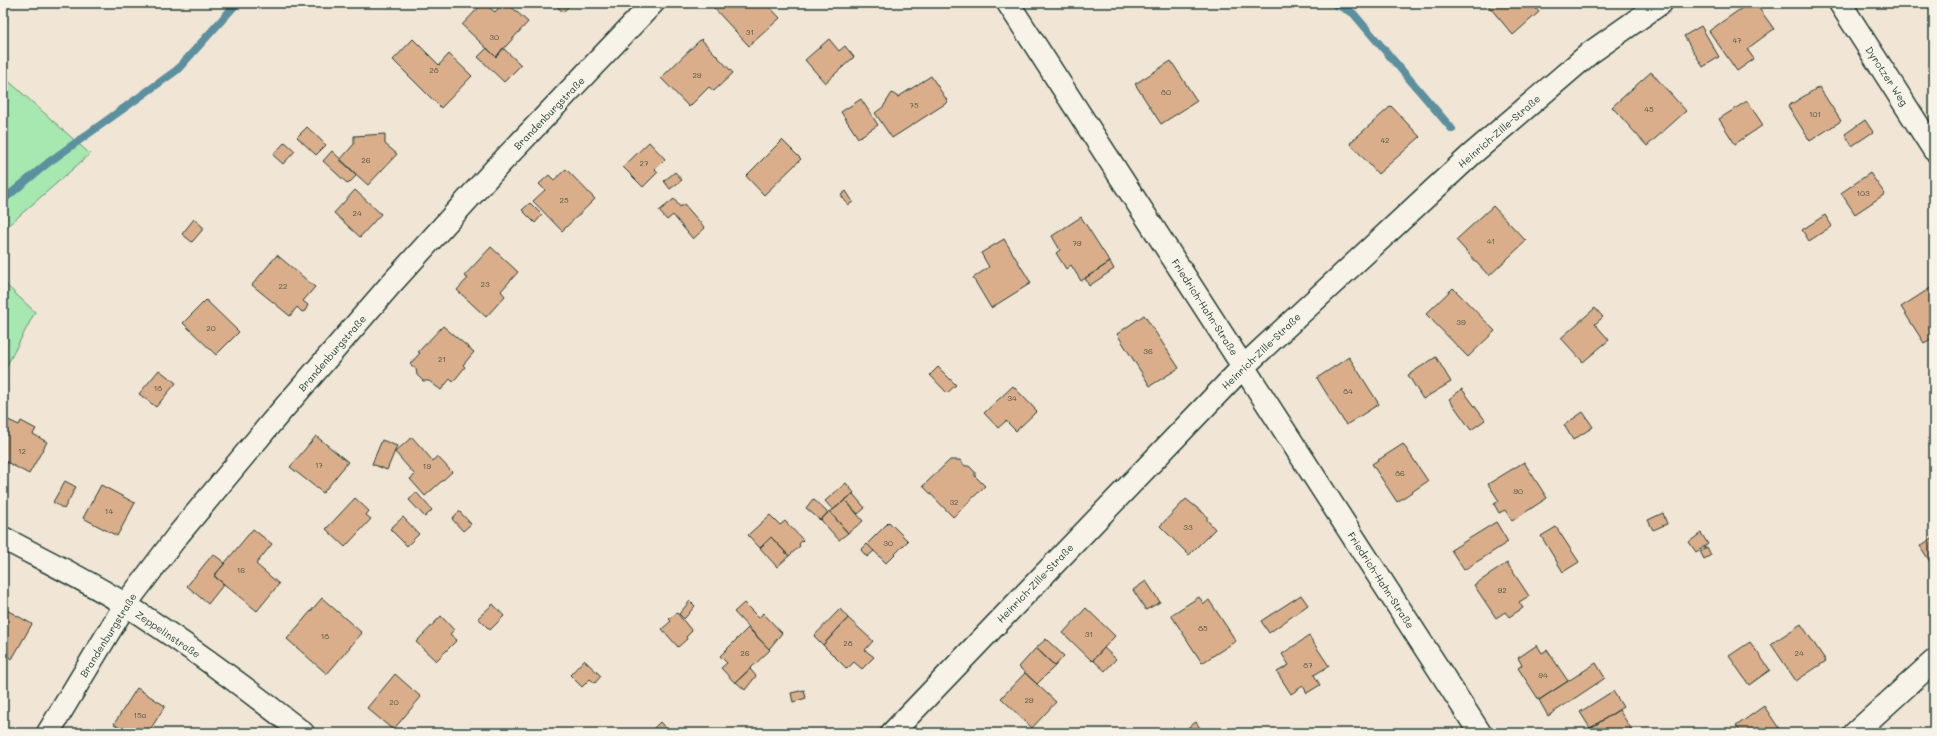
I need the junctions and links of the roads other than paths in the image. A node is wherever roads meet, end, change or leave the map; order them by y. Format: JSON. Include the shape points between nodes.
{"nodes":[{"id":1,"x":653,"y":3,"type":"edge"},
{"id":2,"x":1008,"y":3,"type":"edge"},
{"id":3,"x":1661,"y":3,"type":"edge"},
{"id":4,"x":1840,"y":3,"type":"edge"},
{"id":5,"x":1934,"y":150,"type":"edge"},
{"id":6,"x":1243,"y":367,"type":"junction"},
{"id":7,"x":3,"y":538,"type":"edge"},
{"id":8,"x":125,"y":605,"type":"junction"},
{"id":9,"x":1934,"y":661,"type":"edge"},
{"id":10,"x":48,"y":733,"type":"edge"},
{"id":11,"x":303,"y":733,"type":"edge"},
{"id":12,"x":892,"y":733,"type":"edge"},
{"id":13,"x":1480,"y":733,"type":"edge"},
{"id":14,"x":1855,"y":733,"type":"edge"}],
"edges":[{"from":1,"to":8,"type":"street","name":"Brandenburgstraße","via":[[497,167],[391,284],[178,535]]},
{"from":2,"to":6,"type":"street","name":"Friedrich-Hahn-Straße"},
{"from":3,"to":6,"type":"street","name":"Heinrich-Zille-Straße","via":[[1590,53],[1471,155]]},
{"from":4,"to":5,"type":"street","name":"Dyrotzer Weg"},
{"from":6,"to":12,"type":"street","name":"Heinrich-Zille-Straße"},
{"from":6,"to":13,"type":"street","name":"Friedrich-Hahn-Straße"},
{"from":7,"to":8,"type":"street","name":"Zeppelinstraße"},
{"from":8,"to":10,"type":"street","name":"Brandenburgstraße"},
{"from":8,"to":11,"type":"street","name":"Zeppelinstraße","via":[[219,669]]},
{"from":9,"to":14,"type":"street"}]}
